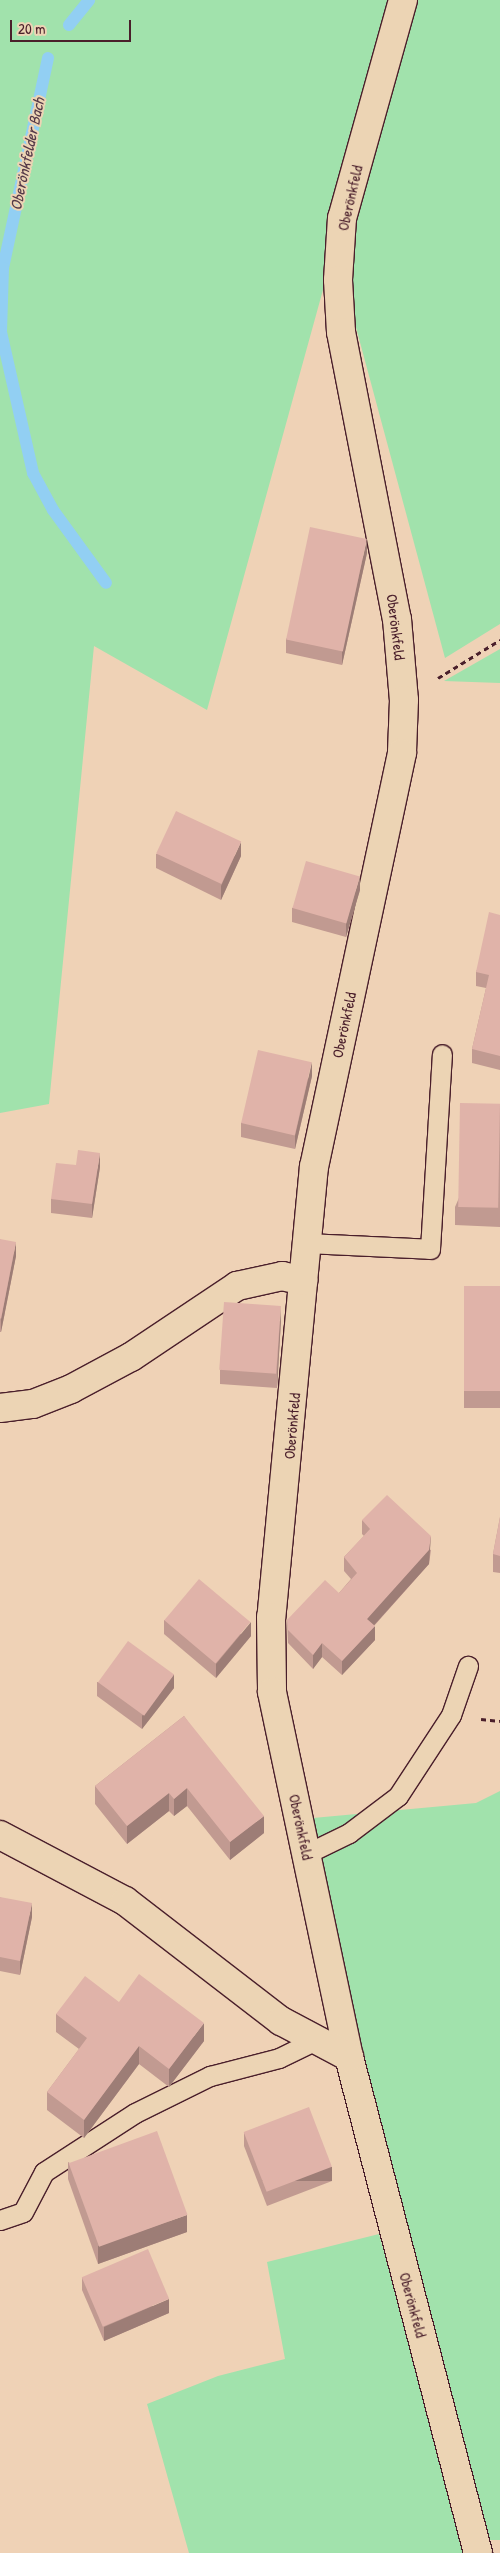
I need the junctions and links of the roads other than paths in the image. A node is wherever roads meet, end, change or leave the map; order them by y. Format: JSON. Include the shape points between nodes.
{"nodes":[{"id":1,"x":403,"y":0,"type":"edge"},
{"id":2,"x":442,"y":1054,"type":"dead end"},
{"id":3,"x":305,"y":1243,"type":"junction"},
{"id":4,"x":303,"y":1281,"type":"junction"},
{"id":5,"x":0,"y":1408,"type":"edge"},
{"id":6,"x":468,"y":1666,"type":"dead end"},
{"id":7,"x":0,"y":1835,"type":"edge"},
{"id":8,"x":306,"y":1854,"type":"junction"},
{"id":9,"x":314,"y":2041,"type":"junction"},
{"id":10,"x":349,"y":2057,"type":"junction"},
{"id":11,"x":0,"y":2220,"type":"edge"},
{"id":12,"x":478,"y":2553,"type":"edge"}],
"edges":[{"from":1,"to":3,"type":"street","name":"Oberönkfeld","via":[[342,218],[338,280],[341,332],[397,618],[404,700],[402,753],[314,1166]]},
{"from":2,"to":3,"type":"lane","via":[[430,1248]]},
{"from":3,"to":4,"type":"street","name":"Oberönkfeld"},
{"from":4,"to":5,"type":"street","via":[[282,1276],[237,1286],[131,1358],[71,1389],[33,1404]]},
{"from":4,"to":8,"type":"street","name":"Oberönkfeld","via":[[271,1652],[272,1692]]},
{"from":6,"to":8,"type":"lane","via":[[451,1715],[398,1796],[349,1833]]},
{"from":7,"to":9,"type":"street","via":[[125,1901],[281,2021]]},
{"from":8,"to":10,"type":"street","name":"Oberönkfeld"},
{"from":9,"to":10,"type":"street"},
{"from":9,"to":11,"type":"lane","via":[[279,2058],[210,2076],[135,2113],[44,2172],[23,2212]]},
{"from":10,"to":12,"type":"street","name":"Oberönkfeld"}]}
